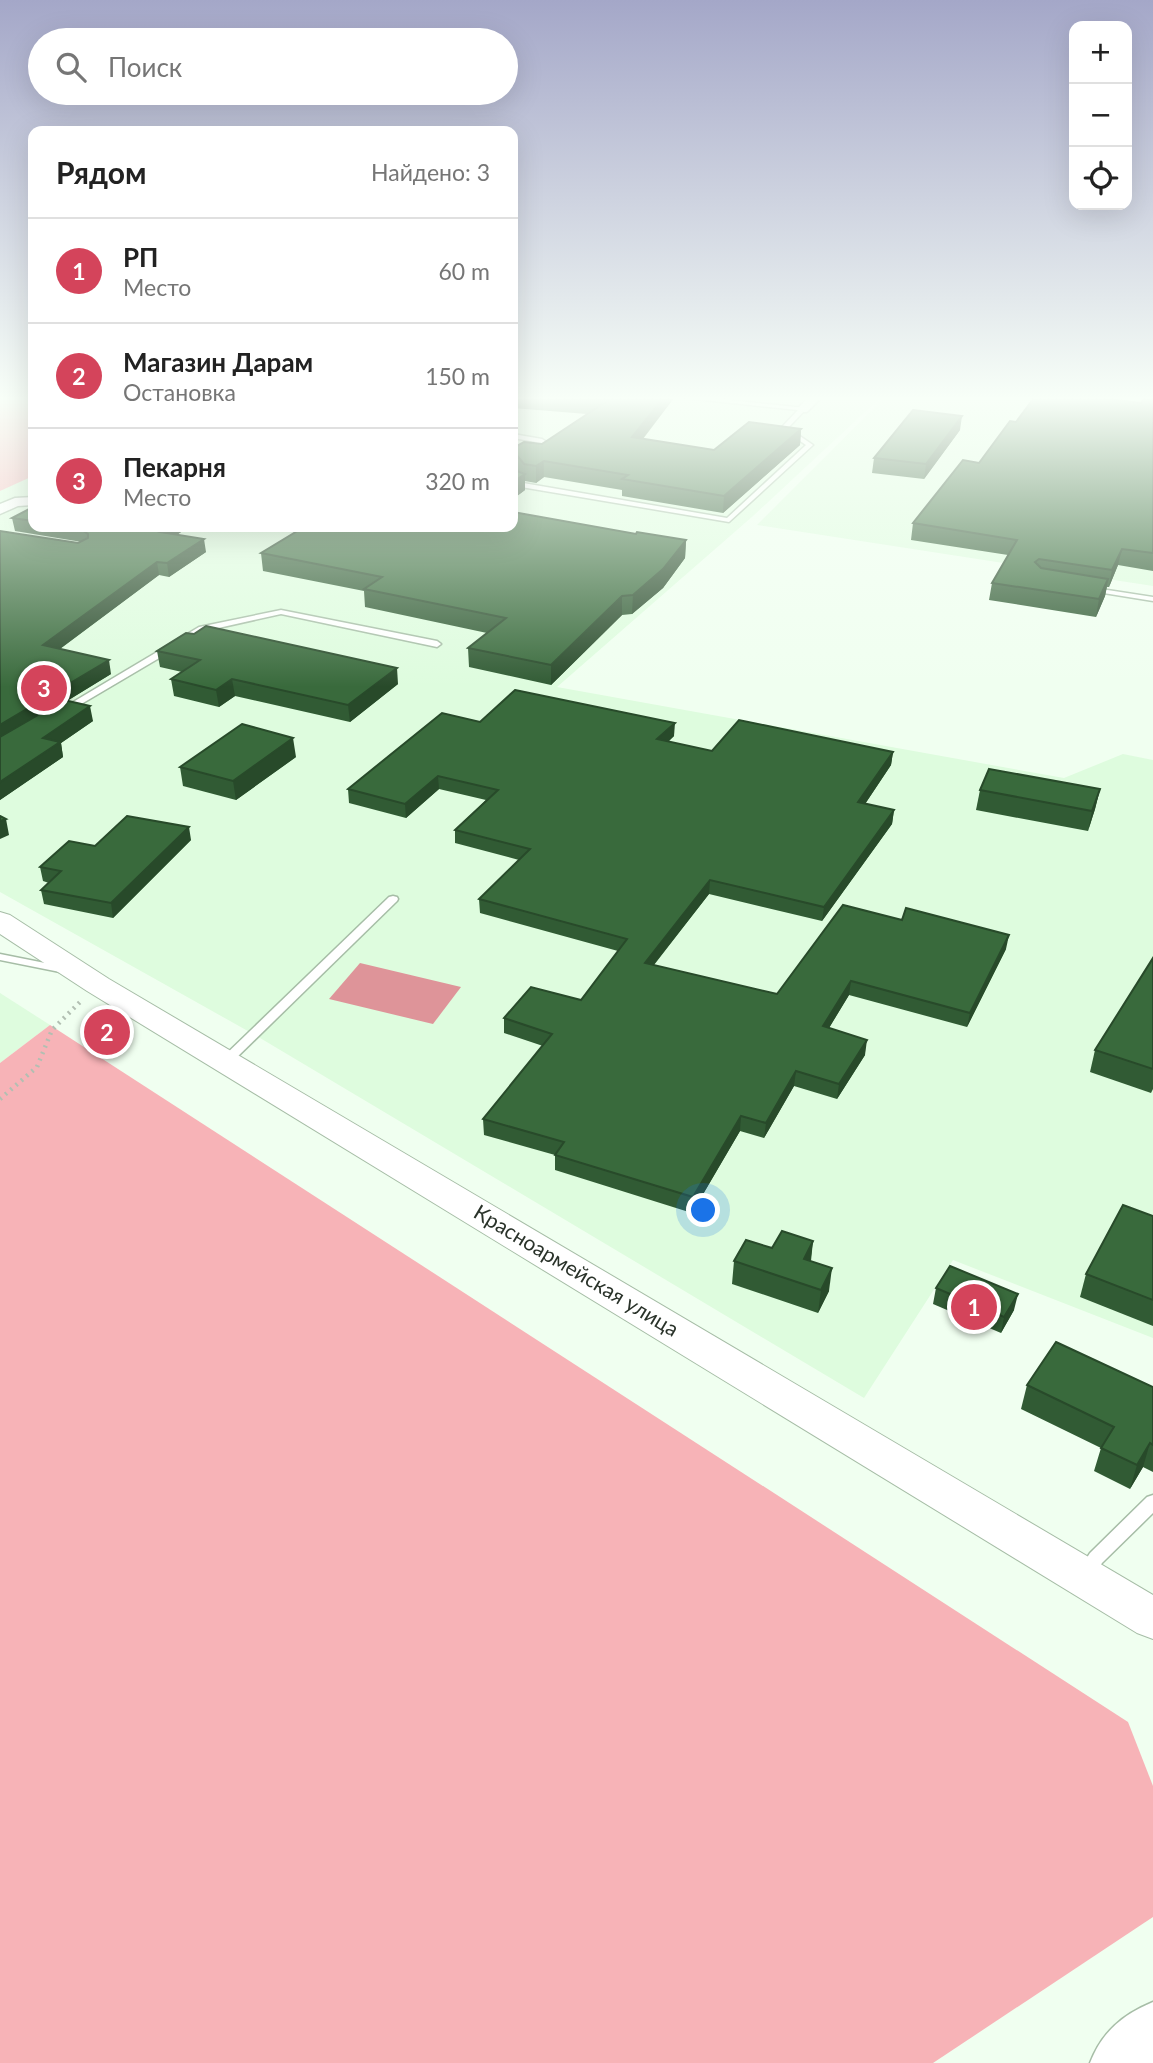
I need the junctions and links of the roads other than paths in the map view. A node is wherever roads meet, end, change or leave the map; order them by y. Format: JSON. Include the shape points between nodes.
{"nodes":[{"id":1,"x":576,"y":494,"type":"edge"},
{"id":2,"x":757,"y":494,"type":"edge"},
{"id":3,"x":28,"y":501,"type":"edge"},
{"id":4,"x":0,"y":510,"type":"edge"},
{"id":5,"x":1077,"y":587,"type":"edge"},
{"id":6,"x":1153,"y":599,"type":"edge"},
{"id":7,"x":437,"y":644,"type":"dead end"},
{"id":8,"x":59,"y":714,"type":"edge"},
{"id":9,"x":393,"y":899,"type":"dead end"},
{"id":10,"x":0,"y":921,"type":"edge"},
{"id":11,"x":0,"y":957,"type":"edge"},
{"id":12,"x":90,"y":979,"type":"junction"},
{"id":13,"x":226,"y":1061,"type":"junction"},
{"id":14,"x":1153,"y":1502,"type":"edge"},
{"id":15,"x":1084,"y":1576,"type":"junction"},
{"id":16,"x":1153,"y":1619,"type":"edge"},
{"id":17,"x":1153,"y":2033,"type":"edge"},
{"id":18,"x":1121,"y":2063,"type":"edge"}],
"edges":[{"from":1,"to":2,"type":"lane","via":[[729,520]]},
{"from":3,"to":4,"type":"street"},
{"from":5,"to":6,"type":"lane"},
{"from":7,"to":8,"type":"lane","via":[[281,612],[202,629]]},
{"from":9,"to":13,"type":"lane"},
{"from":10,"to":12,"type":"street","name":"Красноармейская улица"},
{"from":11,"to":12,"type":"lane"},
{"from":12,"to":13,"type":"street","name":"Красноармейская улица"},
{"from":13,"to":15,"type":"street","name":"Красноармейская улица"},
{"from":14,"to":15,"type":"lane"},
{"from":15,"to":16,"type":"street","name":"Красноармейская улица"},
{"from":17,"to":18,"type":"main road"}]}
